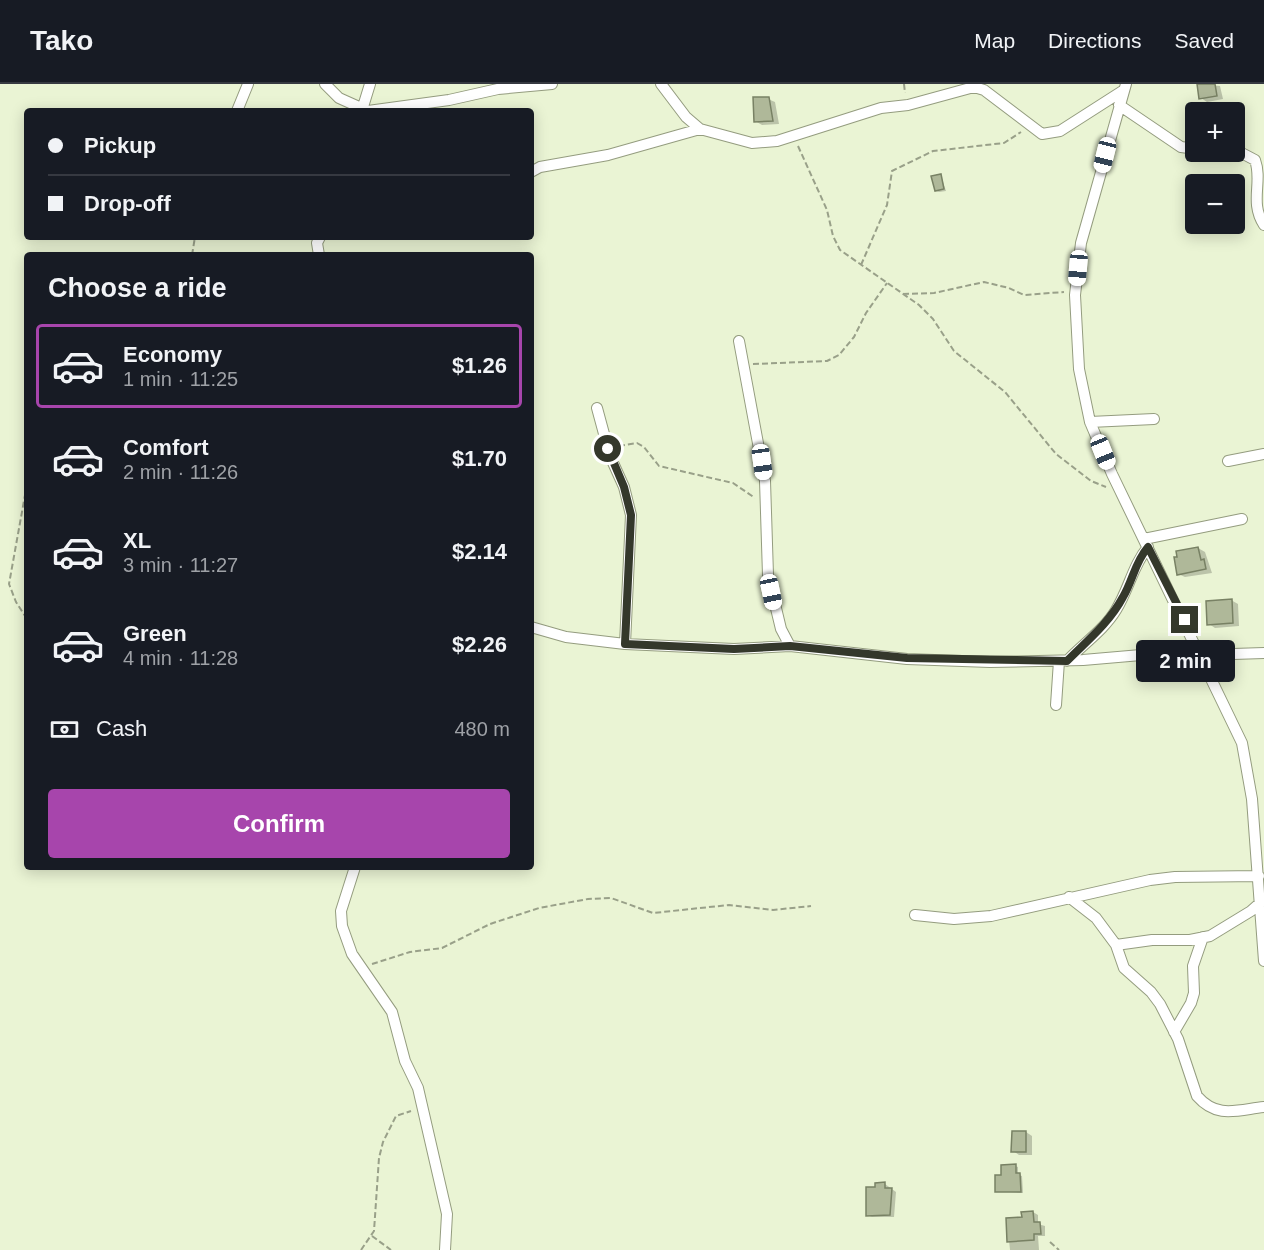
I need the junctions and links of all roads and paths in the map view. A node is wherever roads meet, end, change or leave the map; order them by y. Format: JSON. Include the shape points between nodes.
{"nodes":[{"id":1,"x":248,"y":84,"type":"edge"},
{"id":2,"x":326,"y":84,"type":"edge"},
{"id":3,"x":370,"y":84,"type":"edge"},
{"id":4,"x":552,"y":84,"type":"edge"},
{"id":5,"x":661,"y":84,"type":"edge"},
{"id":6,"x":1125,"y":87,"type":"edge"},
{"id":7,"x":450,"y":105,"type":"edge"},
{"id":8,"x":1119,"y":105,"type":"junction"},
{"id":9,"x":238,"y":108,"type":"edge"},
{"id":10,"x":354,"y":108,"type":"edge"},
{"id":11,"x":357,"y":108,"type":"edge"},
{"id":12,"x":405,"y":108,"type":"edge"},
{"id":13,"x":1031,"y":125,"type":"junction"},
{"id":14,"x":700,"y":129,"type":"junction"},
{"id":15,"x":793,"y":136,"type":"junction"},
{"id":16,"x":1185,"y":148,"type":"edge"},
{"id":17,"x":1245,"y":155,"type":"edge"},
{"id":18,"x":534,"y":170,"type":"edge"},
{"id":19,"x":1264,"y":225,"type":"edge"},
{"id":20,"x":861,"y":265,"type":"junction"},
{"id":21,"x":887,"y":283,"type":"junction"},
{"id":22,"x":1076,"y":291,"type":"junction"},
{"id":23,"x":903,"y":294,"type":"junction"},
{"id":24,"x":739,"y":341,"type":"dead end"},
{"id":25,"x":744,"y":364,"type":"junction"},
{"id":26,"x":597,"y":408,"type":"dead end"},
{"id":27,"x":1154,"y":419,"type":"dead end"},
{"id":28,"x":1090,"y":422,"type":"junction"},
{"id":29,"x":608,"y":449,"type":"junction"},
{"id":30,"x":1264,"y":454,"type":"edge"},
{"id":31,"x":1228,"y":461,"type":"dead end"},
{"id":32,"x":1118,"y":485,"type":"junction"},
{"id":33,"x":24,"y":501,"type":"edge"},
{"id":34,"x":764,"y":505,"type":"junction"},
{"id":35,"x":1242,"y":519,"type":"dead end"},
{"id":36,"x":1146,"y":543,"type":"junction"},
{"id":37,"x":24,"y":614,"type":"edge"},
{"id":38,"x":534,"y":628,"type":"edge"},
{"id":39,"x":625,"y":644,"type":"junction"},
{"id":40,"x":790,"y":646,"type":"junction"},
{"id":41,"x":1201,"y":652,"type":"junction"},
{"id":42,"x":1264,"y":653,"type":"edge"},
{"id":43,"x":1063,"y":661,"type":"junction"},
{"id":44,"x":1056,"y":705,"type":"dead end"},
{"id":45,"x":354,"y":870,"type":"edge"},
{"id":46,"x":1259,"y":876,"type":"junction"},
{"id":47,"x":1070,"y":897,"type":"junction"},
{"id":48,"x":1260,"y":903,"type":"junction"},
{"id":49,"x":811,"y":906,"type":"dead end"},
{"id":50,"x":915,"y":915,"type":"dead end"},
{"id":51,"x":1203,"y":937,"type":"junction"},
{"id":52,"x":1116,"y":945,"type":"junction"},
{"id":53,"x":1264,"y":961,"type":"edge"},
{"id":54,"x":361,"y":967,"type":"junction"},
{"id":55,"x":1174,"y":1032,"type":"junction"},
{"id":56,"x":1264,"y":1107,"type":"edge"},
{"id":57,"x":423,"y":1112,"type":"junction"},
{"id":58,"x":371,"y":1236,"type":"junction"},
{"id":59,"x":1050,"y":1242,"type":"dead end"},
{"id":60,"x":361,"y":1250,"type":"edge"},
{"id":61,"x":391,"y":1250,"type":"edge"},
{"id":62,"x":445,"y":1250,"type":"edge"},
{"id":63,"x":1059,"y":1250,"type":"edge"}],
"edges":[{"from":1,"to":9,"type":"street"},
{"from":2,"to":10,"type":"street"},
{"from":3,"to":11,"type":"street"},
{"from":4,"to":7,"type":"street","via":[[498,89]]},
{"from":5,"to":14,"type":"street"},
{"from":6,"to":8,"type":"street"},
{"from":6,"to":13,"type":"street","via":[[1060,132],[1042,134]]},
{"from":7,"to":12,"type":"street"},
{"from":8,"to":16,"type":"street"},
{"from":8,"to":22,"type":"street","via":[[1082,243]]},
{"from":13,"to":15,"type":"street","via":[[984,90],[974,87],[908,105],[881,108]]},
{"from":13,"to":20,"type":"path","via":[[1004,143],[933,151],[892,171],[887,205]]},
{"from":14,"to":15,"type":"street","via":[[752,143]]},
{"from":14,"to":18,"type":"street","via":[[655,144]]},
{"from":15,"to":20,"type":"path","via":[[827,210],[835,241],[840,250]]},
{"from":17,"to":19,"type":"street","via":[[1255,160],[1258,169],[1254,195]]},
{"from":20,"to":21,"type":"path"},
{"from":21,"to":23,"type":"path"},
{"from":21,"to":25,"type":"path","via":[[839,356],[808,363]]},
{"from":22,"to":23,"type":"path","via":[[1028,295],[984,282]]},
{"from":22,"to":28,"type":"street","via":[[1079,369]]},
{"from":23,"to":32,"type":"path","via":[[933,319],[960,358],[1012,400],[1051,450],[1101,486]]},
{"from":24,"to":25,"type":"street"},
{"from":25,"to":34,"type":"street","via":[[764,472]]},
{"from":26,"to":29,"type":"street"},
{"from":27,"to":28,"type":"street"},
{"from":28,"to":32,"type":"street"},
{"from":29,"to":34,"type":"path","via":[[637,443],[659,466],[733,483]]},
{"from":29,"to":39,"type":"street","via":[[631,515]]},
{"from":30,"to":31,"type":"street"},
{"from":32,"to":36,"type":"street"},
{"from":33,"to":37,"type":"path","via":[[9,584]]},
{"from":34,"to":40,"type":"street","via":[[768,575],[781,629]]},
{"from":35,"to":36,"type":"street"},
{"from":36,"to":41,"type":"street"},
{"from":36,"to":43,"type":"street","via":[[1114,613],[1102,629]]},
{"from":38,"to":39,"type":"street","via":[[566,637]]},
{"from":39,"to":40,"type":"street","via":[[734,649]]},
{"from":40,"to":43,"type":"street","via":[[907,658]]},
{"from":41,"to":42,"type":"street"},
{"from":41,"to":43,"type":"street"},
{"from":41,"to":46,"type":"street","via":[[1242,742],[1250,779]]},
{"from":43,"to":44,"type":"street"},
{"from":45,"to":54,"type":"street","via":[[341,918],[349,947]]},
{"from":46,"to":47,"type":"street","via":[[1175,877]]},
{"from":46,"to":48,"type":"street"},
{"from":47,"to":50,"type":"street","via":[[991,916],[954,919]]},
{"from":47,"to":52,"type":"street","via":[[1096,918]]},
{"from":48,"to":51,"type":"street","via":[[1231,924]]},
{"from":48,"to":53,"type":"street"},
{"from":49,"to":54,"type":"path","via":[[773,910],[729,905],[652,913],[611,898],[588,899],[539,908],[490,924],[435,950],[410,952]]},
{"from":51,"to":52,"type":"street"},
{"from":51,"to":55,"type":"street","via":[[1193,966],[1194,993]]},
{"from":52,"to":55,"type":"street","via":[[1124,968],[1151,993]]},
{"from":54,"to":57,"type":"street","via":[[392,1012]]},
{"from":55,"to":56,"type":"street","via":[[1197,1096],[1203,1102],[1220,1111]]},
{"from":57,"to":58,"type":"path","via":[[396,1116],[383,1142],[377,1174],[376,1224]]},
{"from":57,"to":62,"type":"street","via":[[447,1214]]},
{"from":58,"to":60,"type":"path"},
{"from":58,"to":61,"type":"path"},
{"from":59,"to":63,"type":"path"}]}
